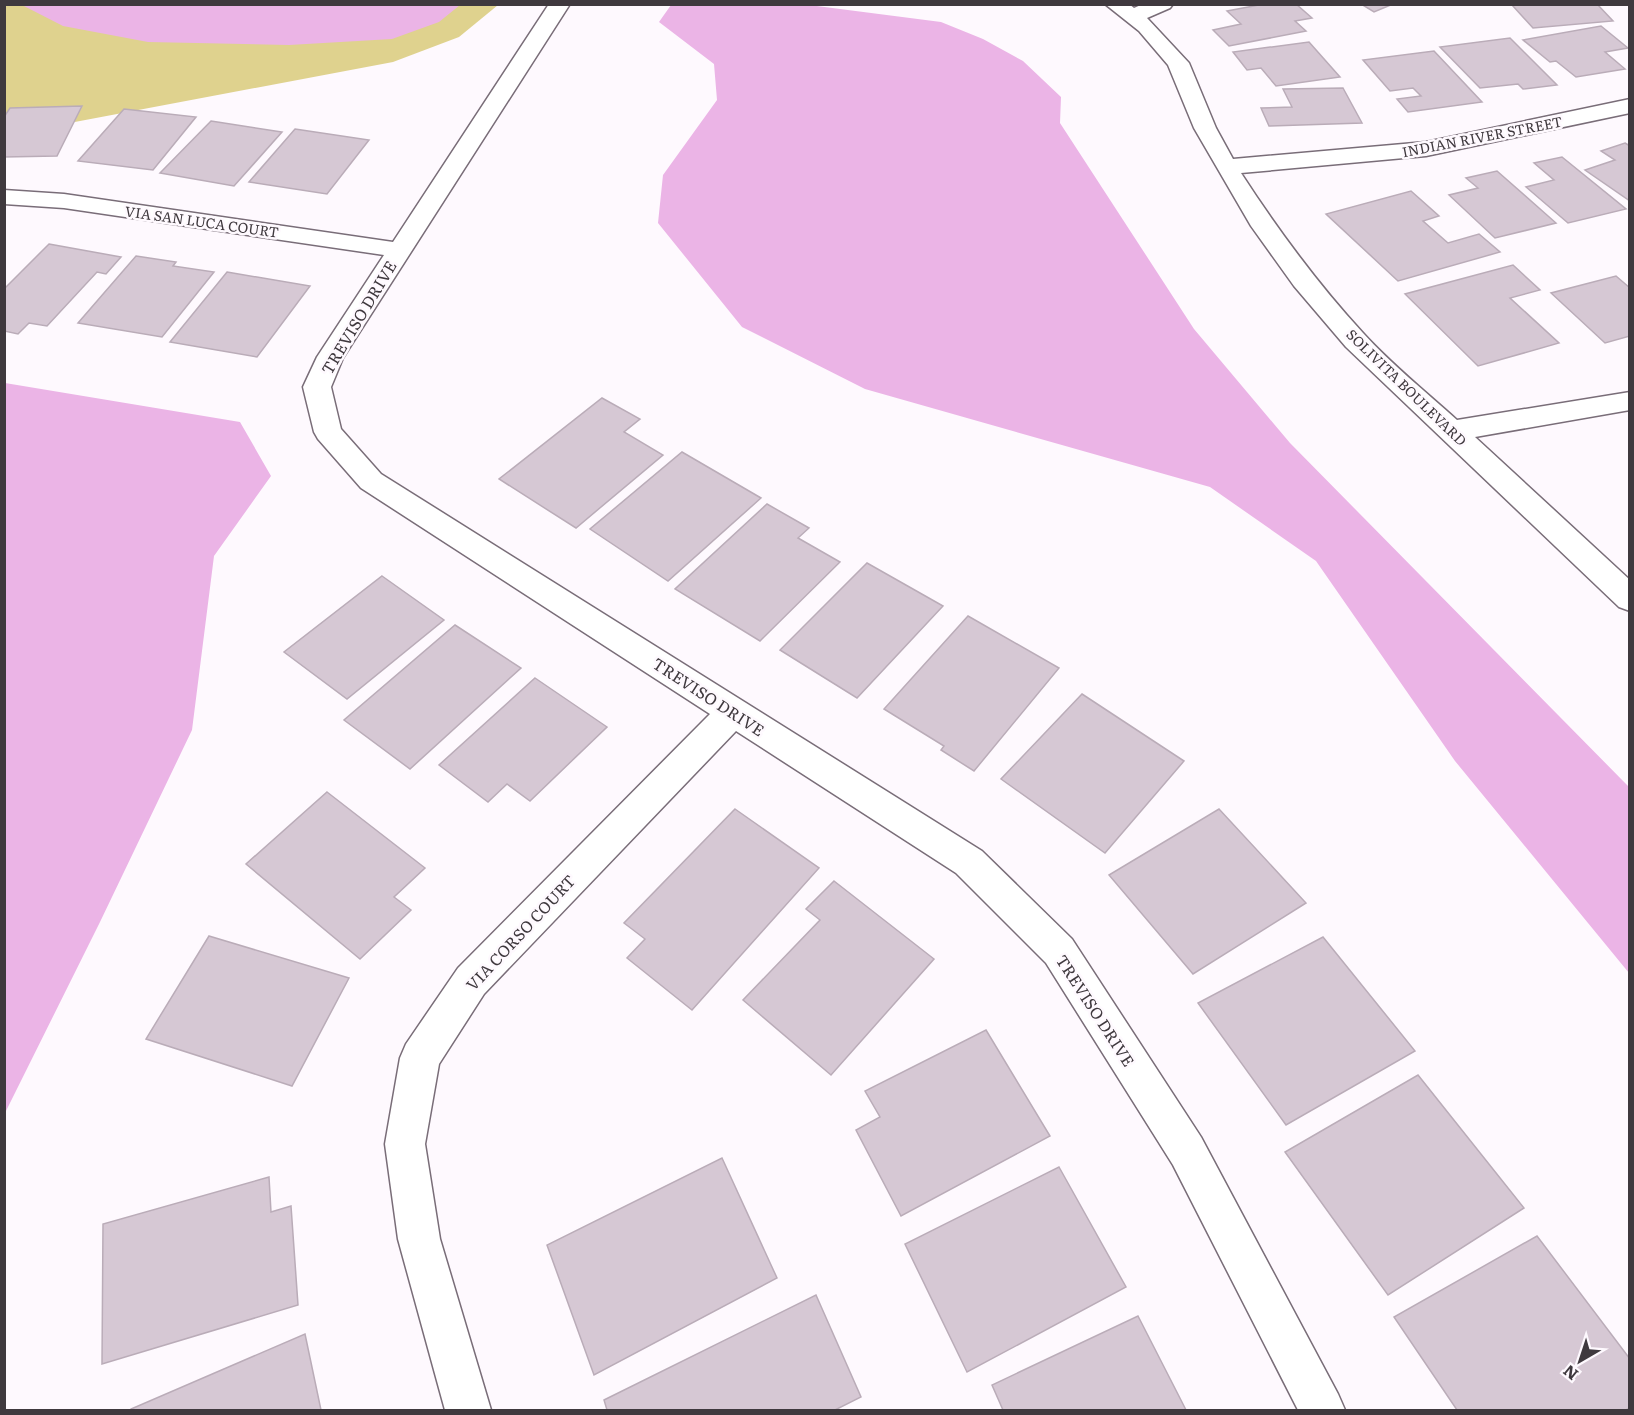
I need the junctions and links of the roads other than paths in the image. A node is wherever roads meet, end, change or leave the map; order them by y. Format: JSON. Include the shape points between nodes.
{"nodes":[{"id":1,"x":1163,"y":4,"type":"edge"},
{"id":2,"x":559,"y":5,"type":"edge"},
{"id":3,"x":1124,"y":10,"type":"edge"},
{"id":4,"x":1629,"y":106,"type":"edge"},
{"id":5,"x":1226,"y":167,"type":"junction"},
{"id":6,"x":4,"y":197,"type":"edge"},
{"id":7,"x":398,"y":250,"type":"junction"},
{"id":8,"x":1629,"y":401,"type":"edge"},
{"id":9,"x":1452,"y":430,"type":"junction"},
{"id":10,"x":1629,"y":599,"type":"edge"},
{"id":11,"x":733,"y":712,"type":"junction"},
{"id":12,"x":468,"y":1410,"type":"edge"},
{"id":13,"x":1322,"y":1410,"type":"edge"}],
"edges":[{"from":1,"to":3,"type":"street"},
{"from":2,"to":7,"type":"street","name":"TREVISO DRIVE"},
{"from":3,"to":5,"type":"street","name":"SOLIVITA BOULEVARD","via":[[1164,45],[1178,63]]},
{"from":4,"to":5,"type":"street","name":"INDIAN RIVER STREET","via":[[1426,149]]},
{"from":5,"to":9,"type":"street","name":"SOLIVITA BOULEVARD","via":[[1263,226],[1355,341]]},
{"from":6,"to":7,"type":"street","name":"VIA SAN LUCA COURT","via":[[64,201]]},
{"from":7,"to":11,"type":"street","name":"TREVISO DRIVE","via":[[330,357],[317,387],[328,432],[371,481]]},
{"from":8,"to":9,"type":"street"},
{"from":9,"to":10,"type":"street","name":"SOLIVITA BOULEVARD"},
{"from":11,"to":12,"type":"street","name":"VIA CORSO COURT","via":[[471,981],[420,1058],[405,1144],[419,1239]]},
{"from":11,"to":13,"type":"street","name":"TREVISO DRIVE","via":[[969,862],[1059,951],[1186,1151]]}]}
